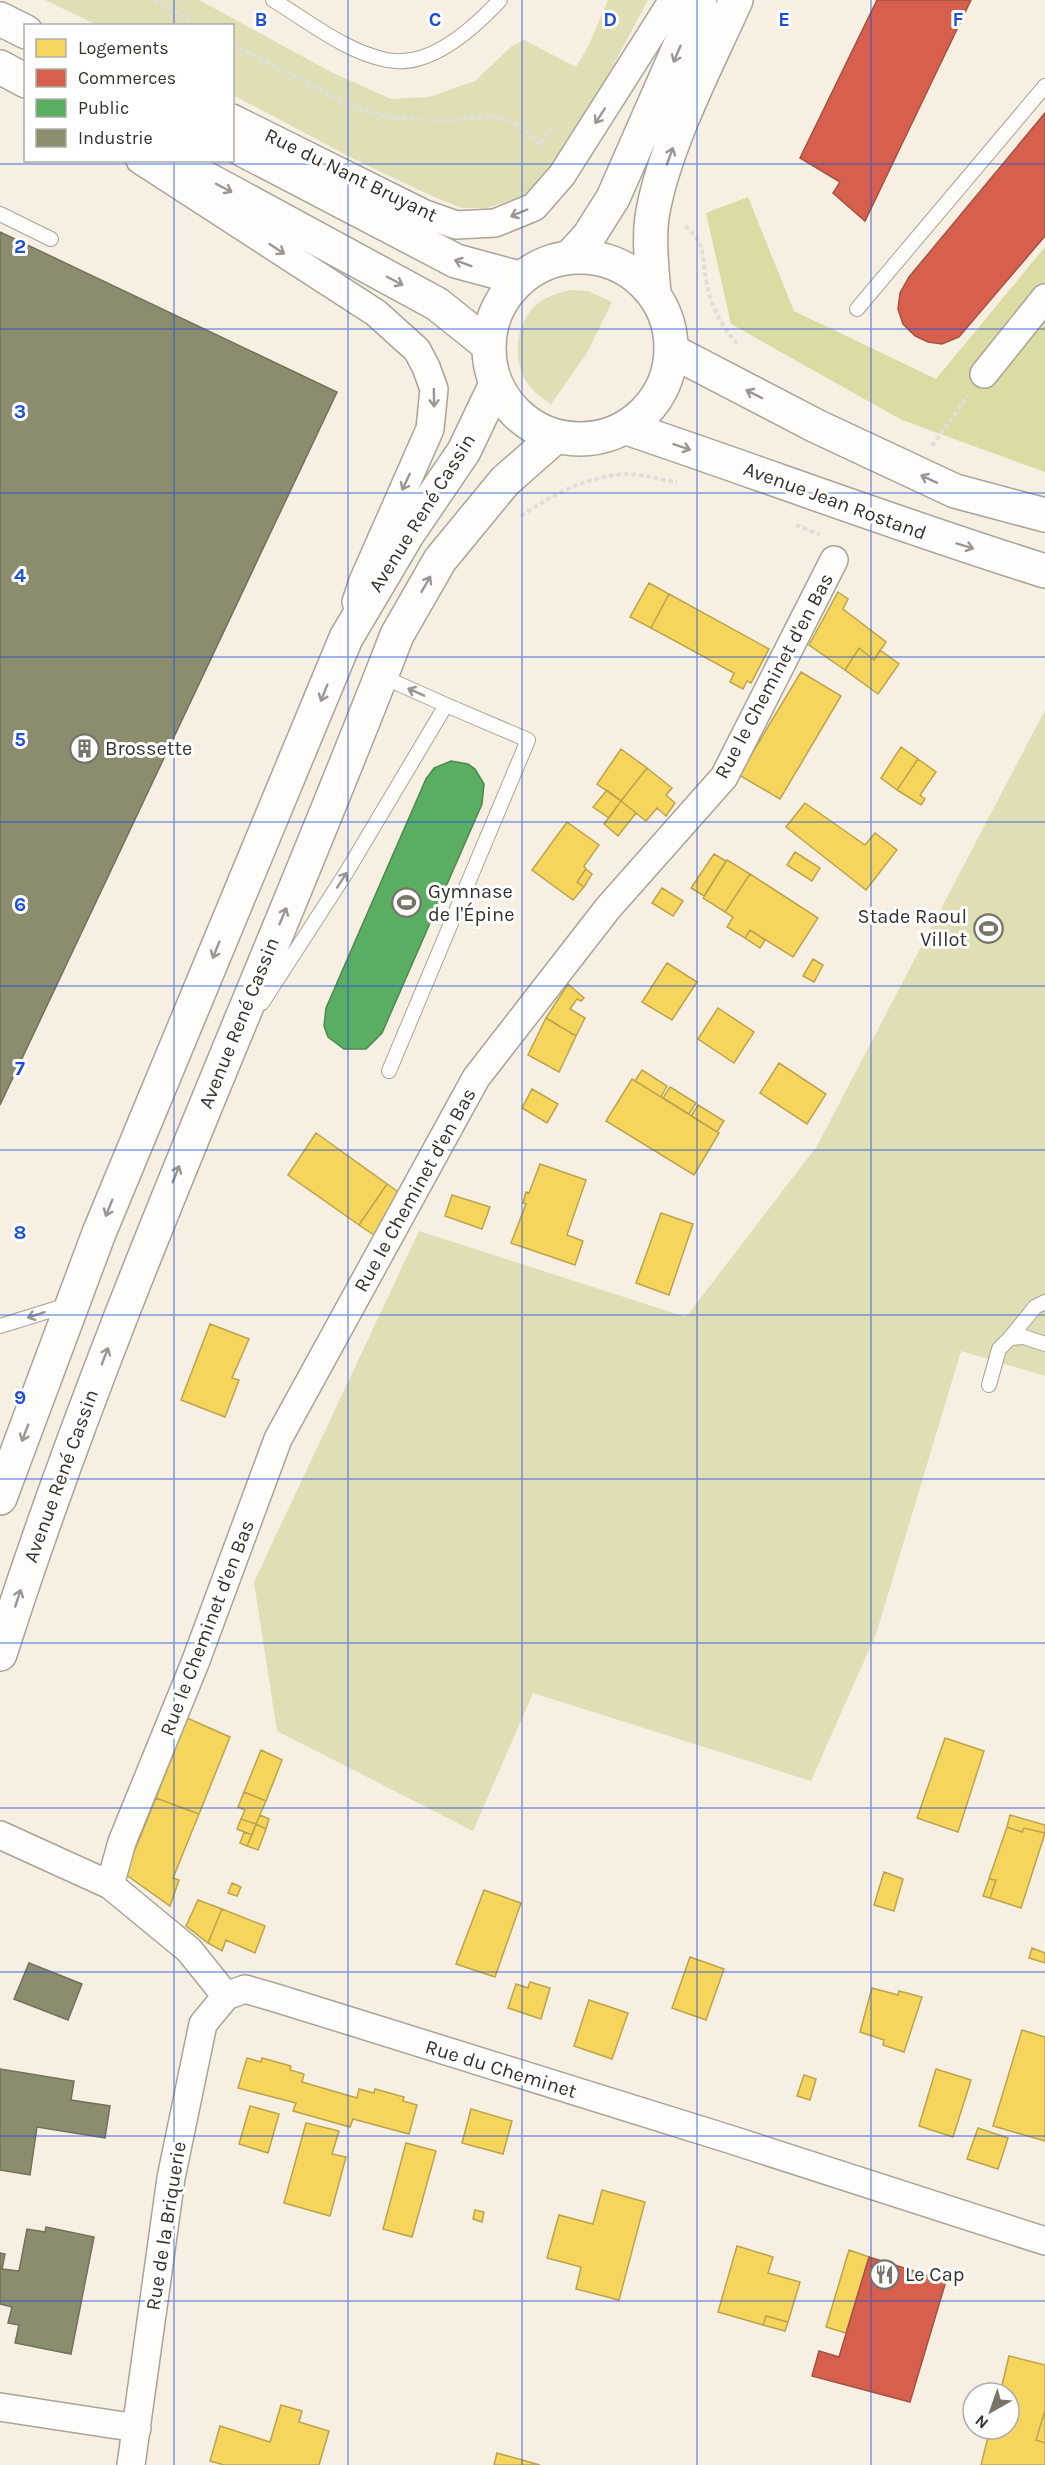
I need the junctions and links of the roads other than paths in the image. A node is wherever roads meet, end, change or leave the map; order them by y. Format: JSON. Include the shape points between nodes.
{"nodes":[{"id":1,"x":273,"y":0,"type":"edge"},
{"id":2,"x":500,"y":0,"type":"edge"},
{"id":3,"x":673,"y":0,"type":"edge"},
{"id":4,"x":700,"y":0,"type":"edge"},
{"id":5,"x":736,"y":0,"type":"edge"},
{"id":6,"x":0,"y":11,"type":"edge"},
{"id":7,"x":0,"y":19,"type":"edge"},
{"id":8,"x":27,"y":24,"type":"edge"},
{"id":9,"x":24,"y":31,"type":"edge"},
{"id":10,"x":0,"y":68,"type":"edge"},
{"id":11,"x":24,"y":80,"type":"edge"},
{"id":12,"x":24,"y":85,"type":"edge"},
{"id":13,"x":1045,"y":86,"type":"edge"},
{"id":14,"x":234,"y":119,"type":"edge"},
{"id":15,"x":234,"y":145,"type":"edge"},
{"id":16,"x":143,"y":162,"type":"edge"},
{"id":17,"x":176,"y":162,"type":"edge"},
{"id":18,"x":0,"y":214,"type":"edge"},
{"id":19,"x":51,"y":239,"type":"dead end"},
{"id":20,"x":571,"y":256,"type":"junction"},
{"id":21,"x":519,"y":278,"type":"junction"},
{"id":22,"x":654,"y":294,"type":"junction"},
{"id":23,"x":1045,"y":298,"type":"edge"},
{"id":24,"x":857,"y":309,"type":"dead end"},
{"id":25,"x":487,"y":344,"type":"junction"},
{"id":26,"x":672,"y":351,"type":"junction"},
{"id":27,"x":984,"y":374,"type":"road end"},
{"id":28,"x":495,"y":386,"type":"junction"},
{"id":29,"x":627,"y":428,"type":"junction"},
{"id":30,"x":555,"y":437,"type":"junction"},
{"id":31,"x":1045,"y":515,"type":"edge"},
{"id":32,"x":834,"y":561,"type":"dead end"},
{"id":33,"x":1045,"y":571,"type":"edge"},
{"id":34,"x":346,"y":638,"type":"junction"},
{"id":35,"x":381,"y":676,"type":"junction"},
{"id":36,"x":446,"y":705,"type":"junction"},
{"id":37,"x":219,"y":1071,"type":"junction"},
{"id":38,"x":389,"y":1071,"type":"dead end"},
{"id":39,"x":1045,"y":1302,"type":"edge"},
{"id":40,"x":73,"y":1303,"type":"junction"},
{"id":41,"x":0,"y":1326,"type":"edge"},
{"id":42,"x":1010,"y":1338,"type":"junction"},
{"id":43,"x":1045,"y":1344,"type":"edge"},
{"id":44,"x":989,"y":1385,"type":"dead end"},
{"id":45,"x":2,"y":1486,"type":"edge"},
{"id":46,"x":0,"y":1654,"type":"edge"},
{"id":47,"x":0,"y":1834,"type":"edge"},
{"id":48,"x":110,"y":1885,"type":"junction"},
{"id":49,"x":226,"y":1996,"type":"junction"},
{"id":50,"x":1045,"y":2241,"type":"edge"},
{"id":51,"x":0,"y":2407,"type":"edge"},
{"id":52,"x":137,"y":2428,"type":"junction"},
{"id":53,"x":131,"y":2465,"type":"edge"}],
"edges":[{"from":1,"to":2,"type":"lane","via":[[357,50],[388,61],[419,58],[454,42],[473,29]]},
{"from":3,"to":14,"type":"street","name":"Rue du Nant Bruyant","one_way":true,"via":[[562,174],[534,207],[495,223],[456,225],[424,214]]},
{"from":4,"to":20,"type":"main road","one_way":true,"via":[[613,198]]},
{"from":22,"to":5,"type":"main road","one_way":true,"via":[[653,212],[690,102]]},
{"from":6,"to":8,"type":"street"},
{"from":7,"to":9,"type":"main road"},
{"from":10,"to":11,"type":"main road"},
{"from":10,"to":12,"type":"street"},
{"from":13,"to":24,"type":"lane"},
{"from":21,"to":15,"type":"main road","name":"Rue du Nant Bruyant","one_way":true,"via":[[456,261]]},
{"from":16,"to":34,"type":"street","name":"Avenue René Cassin","one_way":true,"via":[[376,313],[417,350],[426,367],[434,389],[430,429],[363,580]]},
{"from":17,"to":25,"type":"main road","one_way":true,"via":[[437,304]]},
{"from":18,"to":19,"type":"lane"},
{"from":20,"to":21,"type":"main road","via":[[544,263]]},
{"from":20,"to":22,"type":"main road","via":[[603,259],[632,272]]},
{"from":21,"to":25,"type":"main road","via":[[496,308]]},
{"from":22,"to":26,"type":"main road","via":[[668,321]]},
{"from":23,"to":27,"type":"street"},
{"from":25,"to":28,"type":"main road"},
{"from":26,"to":29,"type":"main road","via":[[666,381],[650,408]]},
{"from":31,"to":26,"type":"main road","one_way":true,"via":[[955,491],[816,426]]},
{"from":28,"to":30,"type":"main road","via":[[519,419]]},
{"from":28,"to":34,"type":"main road","name":"Avenue René Cassin","via":[[465,451],[407,535]]},
{"from":29,"to":30,"type":"main road","via":[[592,440]]},
{"from":29,"to":33,"type":"main road","name":"Avenue Jean Rostand","one_way":true,"via":[[936,537]]},
{"from":35,"to":30,"type":"main road","name":"Avenue René Cassin","one_way":true,"via":[[397,634],[440,560],[505,481]]},
{"from":32,"to":48,"type":"street","name":"Rue le Cheminet d'en Bas","via":[[724,777],[608,908],[476,1078],[278,1439],[195,1663],[122,1842]]},
{"from":34,"to":40,"type":"main road","name":"Avenue René Cassin","one_way":true},
{"from":36,"to":35,"type":"lane","one_way":true},
{"from":37,"to":35,"type":"main road","name":"Avenue René Cassin","one_way":true},
{"from":37,"to":36,"type":"lane","one_way":true,"via":[[346,873]]},
{"from":36,"to":38,"type":"lane","via":[[528,740]]},
{"from":46,"to":37,"type":"main road","name":"Avenue René Cassin","one_way":true,"via":[[37,1539],[111,1341]]},
{"from":39,"to":42,"type":"lane","via":[[1035,1307]]},
{"from":40,"to":41,"type":"lane","one_way":true},
{"from":40,"to":45,"type":"main road","name":"Avenue René Cassin","one_way":true},
{"from":42,"to":43,"type":"lane","via":[[1024,1337]]},
{"from":42,"to":44,"type":"lane","via":[[999,1349]]},
{"from":47,"to":48,"type":"street"},
{"from":48,"to":49,"type":"street","via":[[189,1950]]},
{"from":49,"to":50,"type":"street","name":"Rue du Cheminet","via":[[245,1989],[276,1998]]},
{"from":49,"to":52,"type":"street","name":"Rue de la Briquerie","via":[[203,2024],[173,2167]]},
{"from":51,"to":52,"type":"street"},
{"from":52,"to":53,"type":"street","name":"Rue de la Briquerie"}]}
